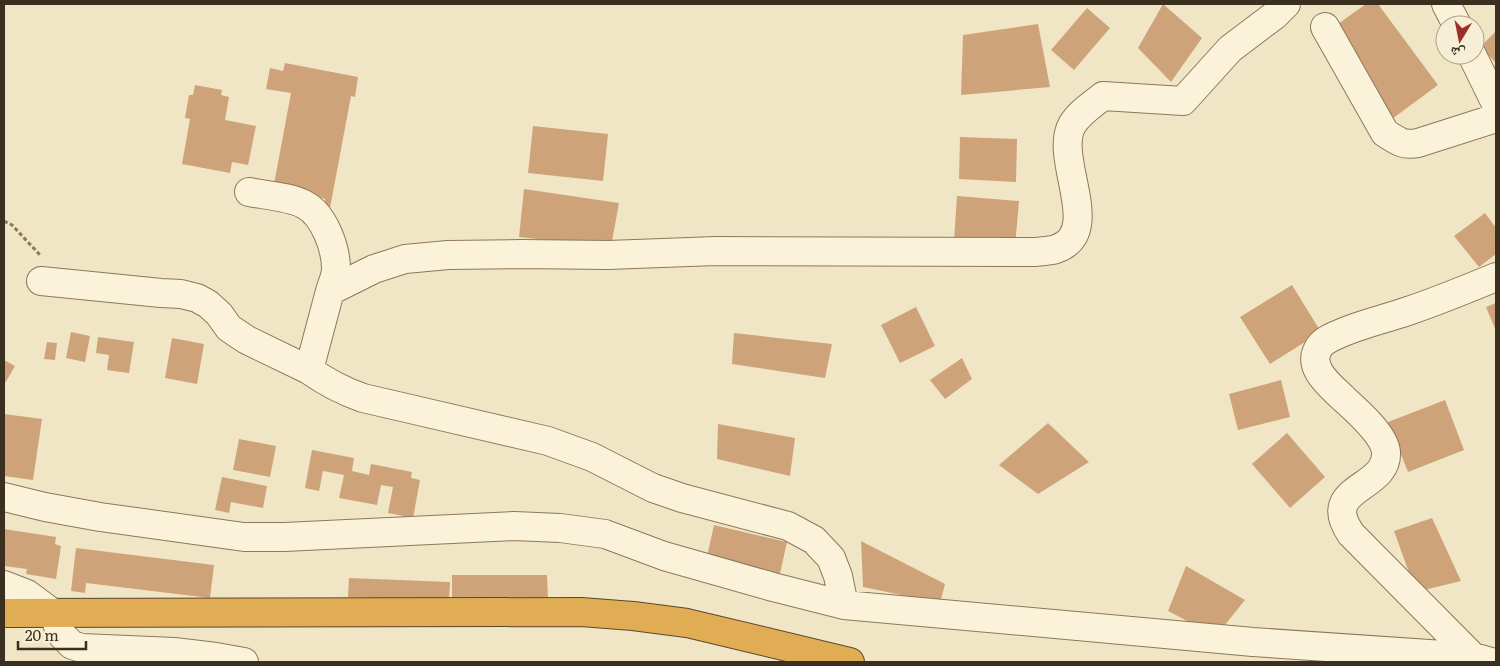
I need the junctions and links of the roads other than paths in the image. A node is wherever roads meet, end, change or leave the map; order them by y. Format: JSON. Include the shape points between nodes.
{"nodes":[{"id":1,"x":1286,"y":4,"type":"edge"},
{"id":2,"x":1325,"y":27,"type":"dead end"},
{"id":3,"x":1477,"y":65,"type":"edge"},
{"id":4,"x":1496,"y":104,"type":"edge"},
{"id":5,"x":1496,"y":118,"type":"edge"},
{"id":6,"x":249,"y":192,"type":"dead end"},
{"id":7,"x":1496,"y":277,"type":"edge"},
{"id":8,"x":52,"y":283,"type":"road end"},
{"id":9,"x":330,"y":291,"type":"junction"},
{"id":10,"x":309,"y":370,"type":"junction"},
{"id":11,"x":4,"y":497,"type":"edge"},
{"id":12,"x":4,"y":585,"type":"edge"},
{"id":13,"x":844,"y":605,"type":"junction"},
{"id":14,"x":4,"y":613,"type":"edge"},
{"id":15,"x":54,"y":614,"type":"junction"},
{"id":16,"x":1482,"y":660,"type":"edge"},
{"id":17,"x":244,"y":662,"type":"edge"},
{"id":18,"x":850,"y":662,"type":"edge"}],
"edges":[{"from":1,"to":9,"type":"street","via":[[1230,49],[1183,101],[1103,96],[1083,112],[1072,125],[1067,145],[1078,210],[1076,228],[1069,241],[1056,249],[1036,252],[716,251],[448,255],[405,259],[374,269]]},
{"from":2,"to":5,"type":"street","via":[[1385,133],[1406,145]]},
{"from":3,"to":4,"type":"street"},
{"from":6,"to":9,"type":"street","via":[[305,204],[319,215],[332,248],[336,270]]},
{"from":7,"to":16,"type":"street","via":[[1340,333],[1322,343],[1317,350],[1316,363],[1322,377],[1382,438],[1386,452],[1384,465],[1377,475],[1345,501],[1343,523]]},
{"from":8,"to":10,"type":"street","via":[[197,298],[247,340]]},
{"from":9,"to":10,"type":"street"},
{"from":10,"to":13,"type":"street","via":[[324,381],[363,398],[548,441],[592,457],[653,488],[788,526],[814,540],[831,558]]},
{"from":11,"to":13,"type":"street","via":[[100,517],[244,537],[514,526],[560,528],[605,534],[664,556]]},
{"from":12,"to":15,"type":"street","via":[[28,594]]},
{"from":13,"to":16,"type":"street"},
{"from":14,"to":15,"type":"highway"},
{"from":15,"to":17,"type":"street","via":[[63,636],[72,645],[82,648],[174,652]]},
{"from":15,"to":18,"type":"highway","via":[[581,612],[687,623]]}]}
